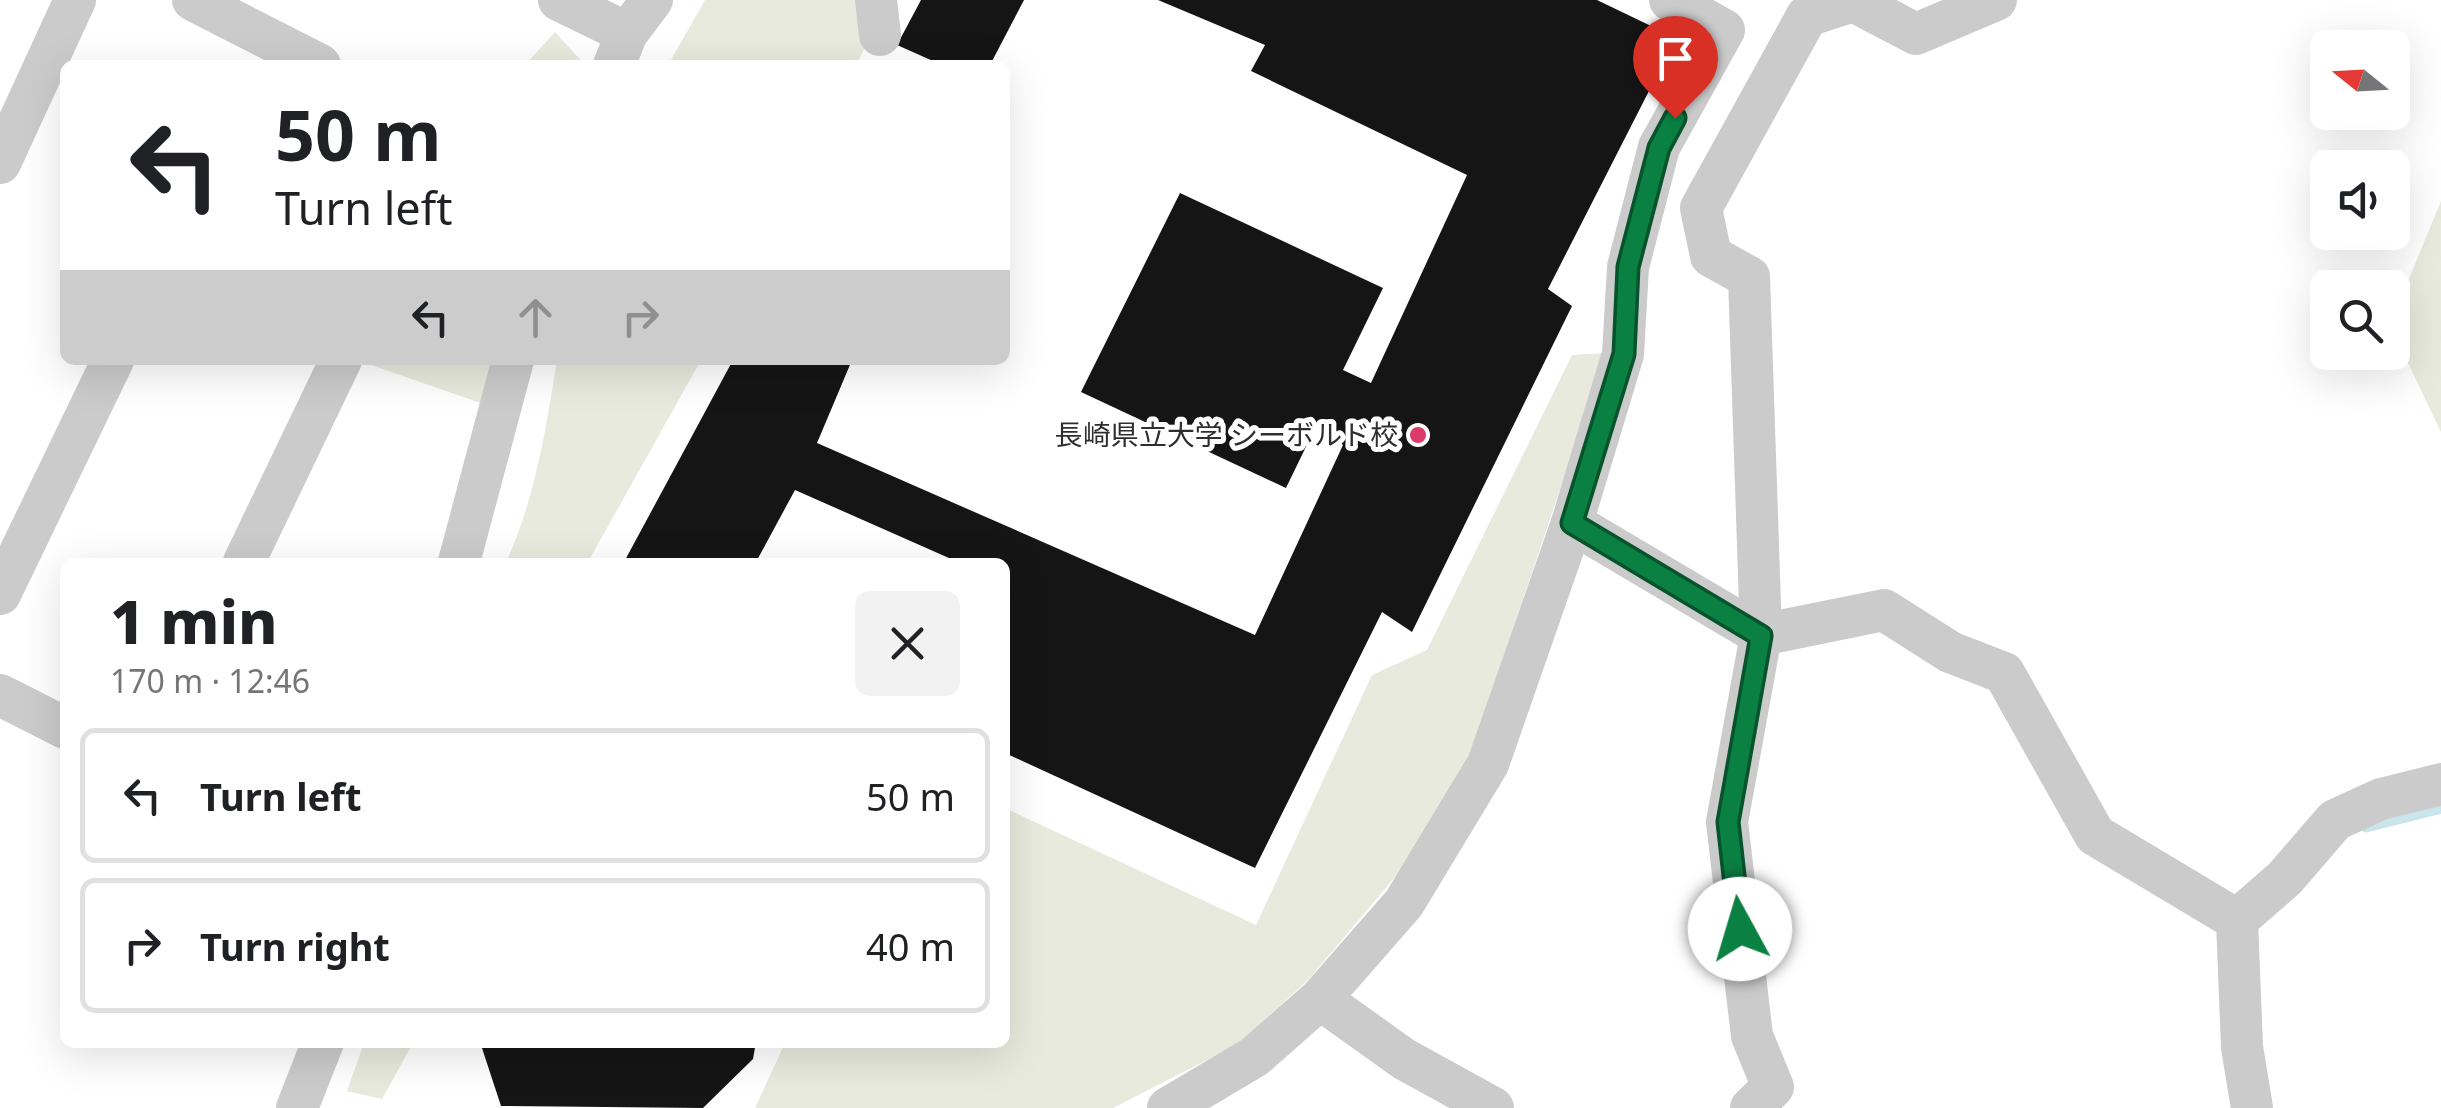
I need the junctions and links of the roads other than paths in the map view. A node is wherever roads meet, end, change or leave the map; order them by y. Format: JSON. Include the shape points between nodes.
{"nodes":[{"id":1,"x":76,"y":0,"type":"edge"},
{"id":2,"x":193,"y":0,"type":"edge"},
{"id":3,"x":558,"y":0,"type":"edge"},
{"id":4,"x":1670,"y":0,"type":"edge"},
{"id":5,"x":1996,"y":0,"type":"edge"},
{"id":6,"x":631,"y":32,"type":"edge"},
{"id":7,"x":263,"y":51,"type":"edge"},
{"id":8,"x":300,"y":60,"type":"edge"},
{"id":9,"x":0,"y":163,"type":"edge"},
{"id":10,"x":111,"y":365,"type":"edge"},
{"id":11,"x":339,"y":365,"type":"edge"},
{"id":12,"x":512,"y":365,"type":"edge"},
{"id":13,"x":1572,"y":523,"type":"junction"},
{"id":14,"x":246,"y":558,"type":"edge"},
{"id":15,"x":459,"y":558,"type":"edge"},
{"id":16,"x":0,"y":594,"type":"edge"},
{"id":17,"x":1761,"y":636,"type":"junction"},
{"id":18,"x":0,"y":695,"type":"edge"},
{"id":19,"x":60,"y":725,"type":"edge"},
{"id":20,"x":2441,"y":784,"type":"edge"},
{"id":21,"x":2237,"y":920,"type":"junction"},
{"id":22,"x":1320,"y":999,"type":"junction"},
{"id":23,"x":321,"y":1048,"type":"edge"},
{"id":24,"x":306,"y":1108,"type":"edge"},
{"id":25,"x":1168,"y":1108,"type":"edge"},
{"id":26,"x":1494,"y":1108,"type":"edge"},
{"id":27,"x":1751,"y":1108,"type":"edge"},
{"id":28,"x":2252,"y":1108,"type":"edge"}],
"edges":[{"from":1,"to":9,"type":"street"},
{"from":2,"to":7,"type":"street"},
{"from":3,"to":6,"type":"street"},
{"from":4,"to":13,"type":"street","via":[[1724,30],[1659,148],[1628,267],[1624,354]]},
{"from":5,"to":17,"type":"street","via":[[1916,34],[1853,1],[1807,16],[1701,208],[1711,256],[1749,277]]},
{"from":7,"to":8,"type":"street"},
{"from":10,"to":16,"type":"street"},
{"from":11,"to":14,"type":"street"},
{"from":12,"to":15,"type":"street"},
{"from":13,"to":17,"type":"street"},
{"from":13,"to":22,"type":"street","via":[[1488,764],[1404,902]]},
{"from":17,"to":21,"type":"street","via":[[1884,610],[1950,652],[2004,673],[2096,835]]},
{"from":17,"to":27,"type":"street","via":[[1728,822],[1752,1036],[1773,1087]]},
{"from":18,"to":19,"type":"street"},
{"from":20,"to":21,"type":"street","via":[[2335,820]]},
{"from":21,"to":28,"type":"street","via":[[2242,1047]]},
{"from":22,"to":25,"type":"street","via":[[1254,1057]]},
{"from":22,"to":26,"type":"street","via":[[1404,1058]]},
{"from":23,"to":24,"type":"street"}]}
